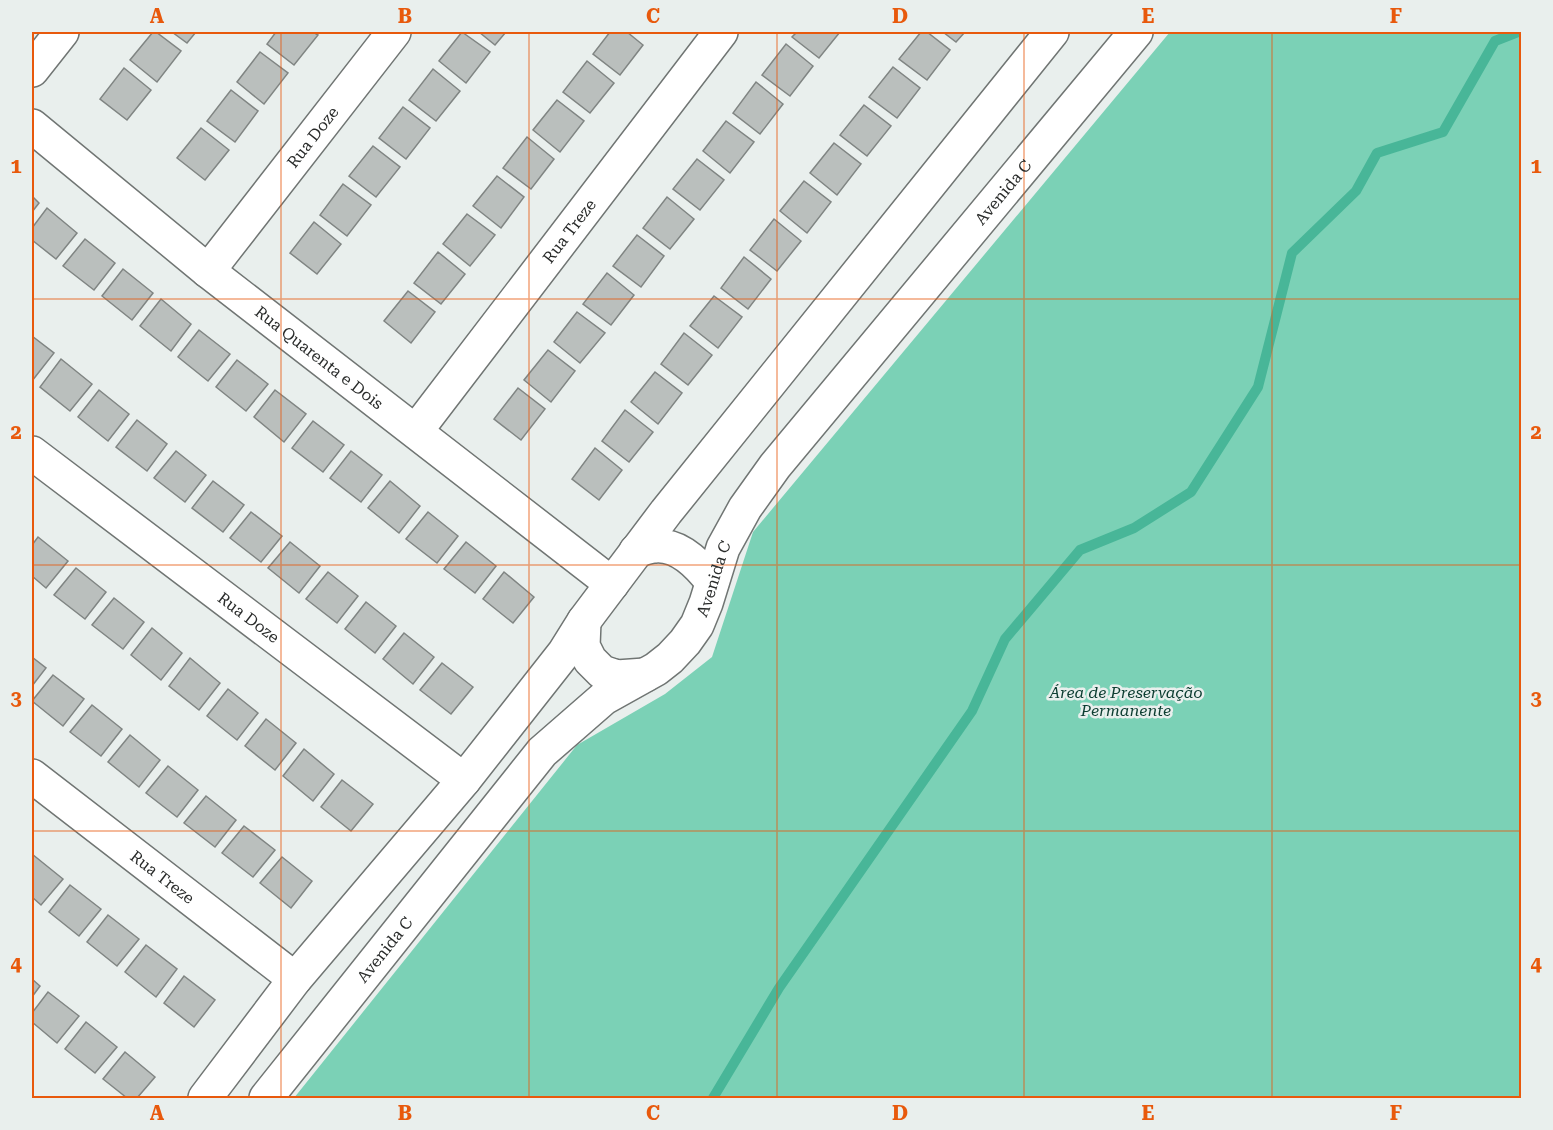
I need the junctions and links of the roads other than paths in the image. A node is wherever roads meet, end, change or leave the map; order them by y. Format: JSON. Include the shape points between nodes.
{"nodes":[{"id":1,"x":62,"y":32,"type":"edge"},
{"id":2,"x":394,"y":32,"type":"edge"},
{"id":3,"x":721,"y":32,"type":"edge"},
{"id":4,"x":1052,"y":32,"type":"edge"},
{"id":5,"x":1136,"y":32,"type":"edge"},
{"id":6,"x":32,"y":70,"type":"edge"},
{"id":7,"x":32,"y":126,"type":"edge"},
{"id":8,"x":208,"y":271,"type":"junction"},
{"id":9,"x":416,"y":431,"type":"junction"},
{"id":10,"x":32,"y":453,"type":"edge"},
{"id":11,"x":636,"y":551,"type":"junction"},
{"id":12,"x":712,"y":582,"type":"junction"},
{"id":13,"x":612,"y":584,"type":"junction"},
{"id":14,"x":584,"y":621,"type":"junction"},
{"id":15,"x":645,"y":675,"type":"junction"},
{"id":16,"x":32,"y":776,"type":"edge"},
{"id":17,"x":464,"y":780,"type":"junction"},
{"id":18,"x":295,"y":979,"type":"junction"},
{"id":19,"x":205,"y":1098,"type":"edge"},
{"id":20,"x":266,"y":1098,"type":"edge"}],
"edges":[{"from":1,"to":6,"type":"street"},
{"from":2,"to":8,"type":"street","name":"Rua Doze"},
{"from":3,"to":9,"type":"street","name":"Rua Treze"},
{"from":4,"to":11,"type":"street"},
{"from":5,"to":12,"type":"street","name":"Avenida C","via":[[775,466],[723,548]]},
{"from":7,"to":8,"type":"street","name":"Rua Quarenta e Dois"},
{"from":8,"to":9,"type":"street","name":"Rua Quarenta e Dois"},
{"from":9,"to":13,"type":"street","name":"Rua Quarenta e Dois"},
{"from":10,"to":17,"type":"street","name":"Rua Doze"},
{"from":11,"to":12,"type":"street","via":[[655,546],[671,548],[687,556]]},
{"from":11,"to":13,"type":"street"},
{"from":12,"to":15,"type":"street","name":"Avenida C","via":[[697,625],[685,642]]},
{"from":13,"to":14,"type":"street"},
{"from":14,"to":15,"type":"street","via":[[583,646],[602,672],[617,677]]},
{"from":14,"to":17,"type":"street","via":[[564,654]]},
{"from":15,"to":20,"type":"street","name":"Avenida C","via":[[604,698],[542,752]]},
{"from":16,"to":18,"type":"street","name":"Rua Treze"},
{"from":17,"to":18,"type":"street"},
{"from":18,"to":19,"type":"street"}]}
